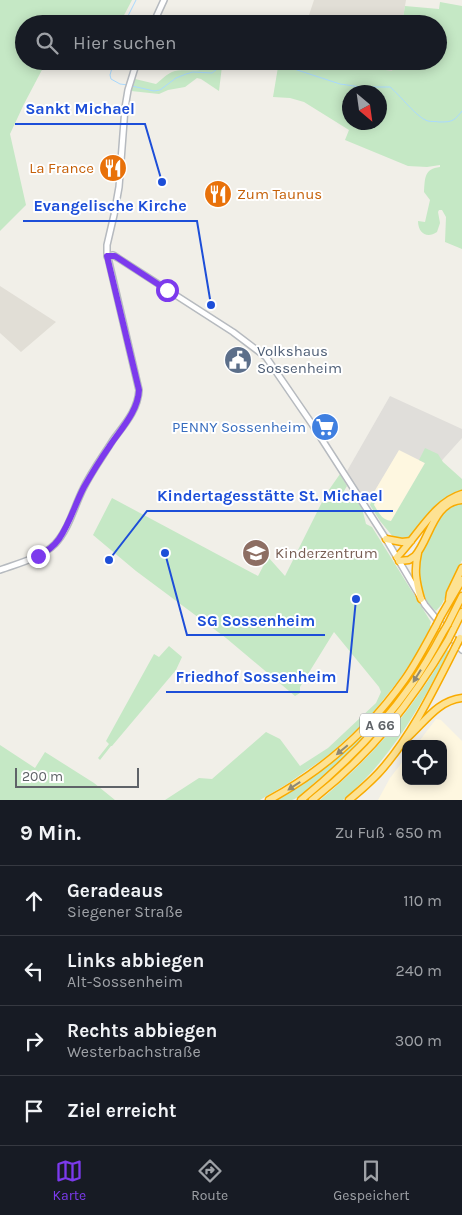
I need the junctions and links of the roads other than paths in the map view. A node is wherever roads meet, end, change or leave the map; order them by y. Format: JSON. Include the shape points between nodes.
{"nodes":[{"id":1,"x":164,"y":0,"type":"edge"},
{"id":2,"x":157,"y":15,"type":"edge"},
{"id":3,"x":134,"y":70,"type":"edge"},
{"id":4,"x":107,"y":256,"type":"junction"},
{"id":5,"x":462,"y":494,"type":"edge"},
{"id":6,"x":462,"y":500,"type":"edge"},
{"id":7,"x":386,"y":539,"type":"junction"},
{"id":8,"x":411,"y":541,"type":"junction"},
{"id":9,"x":418,"y":553,"type":"junction"},
{"id":10,"x":398,"y":559,"type":"junction"},
{"id":11,"x":462,"y":568,"type":"edge"},
{"id":12,"x":0,"y":570,"type":"edge"},
{"id":13,"x":462,"y":580,"type":"edge"},
{"id":14,"x":462,"y":596,"type":"edge"},
{"id":15,"x":421,"y":599,"type":"junction"},
{"id":16,"x":448,"y":604,"type":"junction"},
{"id":17,"x":462,"y":612,"type":"edge"},
{"id":18,"x":461,"y":635,"type":"edge"},
{"id":19,"x":462,"y":650,"type":"edge"},
{"id":20,"x":462,"y":698,"type":"edge"},
{"id":21,"x":400,"y":744,"type":"junction"},
{"id":22,"x":269,"y":800,"type":"edge"},
{"id":23,"x":301,"y":800,"type":"edge"},
{"id":24,"x":312,"y":800,"type":"edge"},
{"id":25,"x":349,"y":800,"type":"edge"}],
"edges":[{"from":1,"to":2,"type":"main road"},
{"from":3,"to":4,"type":"main road","via":[[128,90],[119,187]]},
{"from":4,"to":7,"type":"main road","via":[[118,258],[266,357]]},
{"from":4,"to":12,"type":"main road","via":[[139,390],[138,400],[83,489],[58,539],[41,554]]},
{"from":5,"to":8,"type":"highway","via":[[444,502]]},
{"from":6,"to":9,"type":"highway","via":[[452,503],[439,514]]},
{"from":7,"to":8,"type":"highway"},
{"from":7,"to":10,"type":"main road"},
{"from":8,"to":10,"type":"highway"},
{"from":9,"to":10,"type":"highway","via":[[409,560]]},
{"from":9,"to":15,"type":"highway","via":[[416,583]]},
{"from":10,"to":15,"type":"main road"},
{"from":11,"to":16,"type":"highway"},
{"from":13,"to":16,"type":"highway"},
{"from":14,"to":23,"type":"highway","number":"A 66","one_way":true,"bridge":true,"via":[[413,683],[374,732],[334,773]]},
{"from":15,"to":19,"type":"main road"},
{"from":16,"to":22,"type":"highway","one_way":true,"bridge":true,"via":[[406,678],[376,716],[318,770]]},
{"from":17,"to":24,"type":"highway","number":"A 66","bridge":true,"via":[[419,687],[391,725],[358,760]]},
{"from":18,"to":21,"type":"highway","number":"A 66","bridge":true},
{"from":20,"to":21,"type":"highway","via":[[439,707]]},
{"from":21,"to":25,"type":"highway","number":"A 66","via":[[383,768]]}]}
